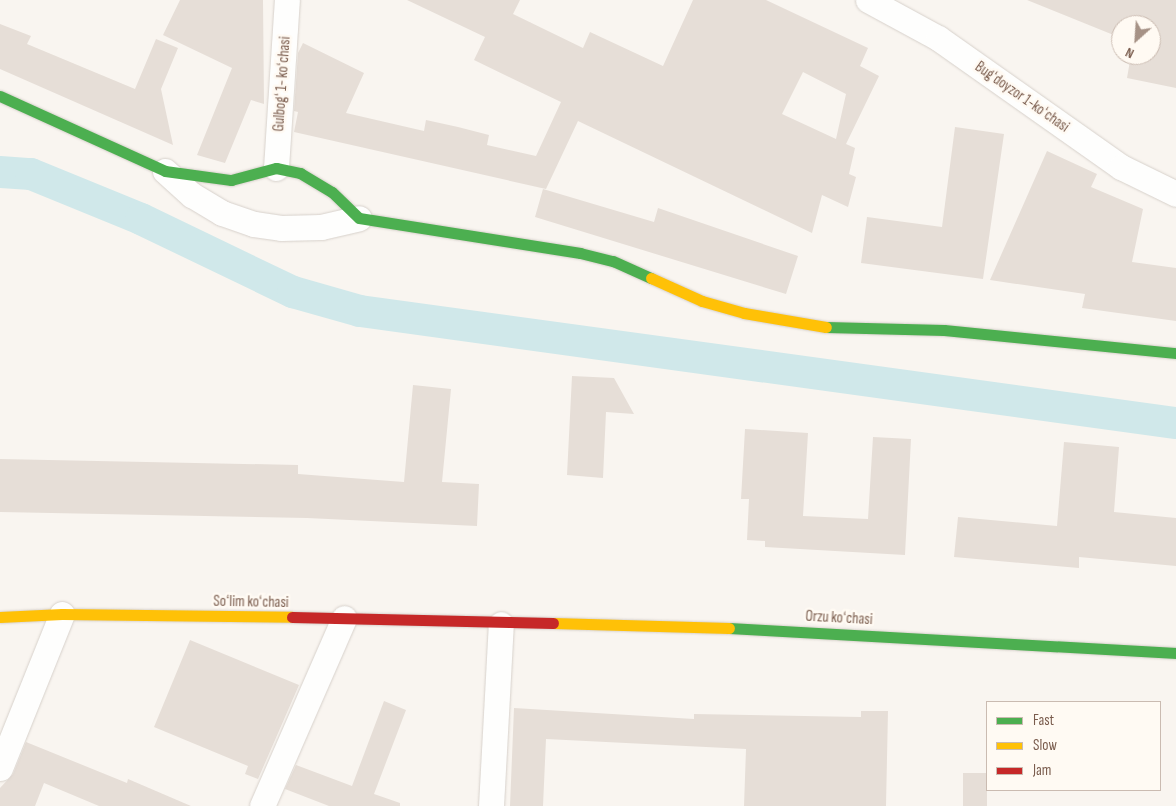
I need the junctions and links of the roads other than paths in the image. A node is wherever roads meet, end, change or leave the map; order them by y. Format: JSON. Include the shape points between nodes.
{"nodes":[{"id":1,"x":287,"y":0,"type":"edge"},
{"id":2,"x":868,"y":0,"type":"edge"},
{"id":3,"x":0,"y":96,"type":"edge"},
{"id":4,"x":276,"y":168,"type":"junction"},
{"id":5,"x":165,"y":171,"type":"junction"},
{"id":6,"x":1176,"y":194,"type":"edge"},
{"id":7,"x":359,"y":218,"type":"junction"},
{"id":8,"x":1176,"y":353,"type":"edge"},
{"id":9,"x":62,"y":614,"type":"junction"},
{"id":10,"x":0,"y":617,"type":"edge"},
{"id":11,"x":344,"y":618,"type":"junction"},
{"id":12,"x":501,"y":624,"type":"junction"},
{"id":13,"x":1176,"y":653,"type":"edge"},
{"id":14,"x":0,"y":768,"type":"edge"},
{"id":15,"x":262,"y":806,"type":"edge"},
{"id":16,"x":491,"y":806,"type":"edge"}],
"edges":[{"from":1,"to":4,"type":"street","name":"Gulbogʻ 1- koʻchasi"},
{"from":2,"to":6,"type":"street","name":"Bugʻdoyzor 1-koʻchasi","via":[[938,38],[1121,167]]},
{"from":3,"to":5,"type":"street"},
{"from":4,"to":5,"type":"street","via":[[249,178],[231,180]]},
{"from":4,"to":7,"type":"street","via":[[300,173],[314,181]]},
{"from":5,"to":7,"type":"street","via":[[192,195],[222,212],[254,224],[281,228],[321,227]]},
{"from":7,"to":8,"type":"street","via":[[580,253],[613,261],[702,302],[816,327],[944,330]]},
{"from":9,"to":10,"type":"street","name":"Soʻlim koʻchasi"},
{"from":9,"to":11,"type":"street","name":"Soʻlim koʻchasi"},
{"from":9,"to":14,"type":"street"},
{"from":11,"to":12,"type":"street","name":"Soʻlim koʻchasi"},
{"from":11,"to":15,"type":"street"},
{"from":12,"to":13,"type":"street","name":"Orzu koʻchasi","via":[[764,629]]},
{"from":12,"to":16,"type":"street"}]}
